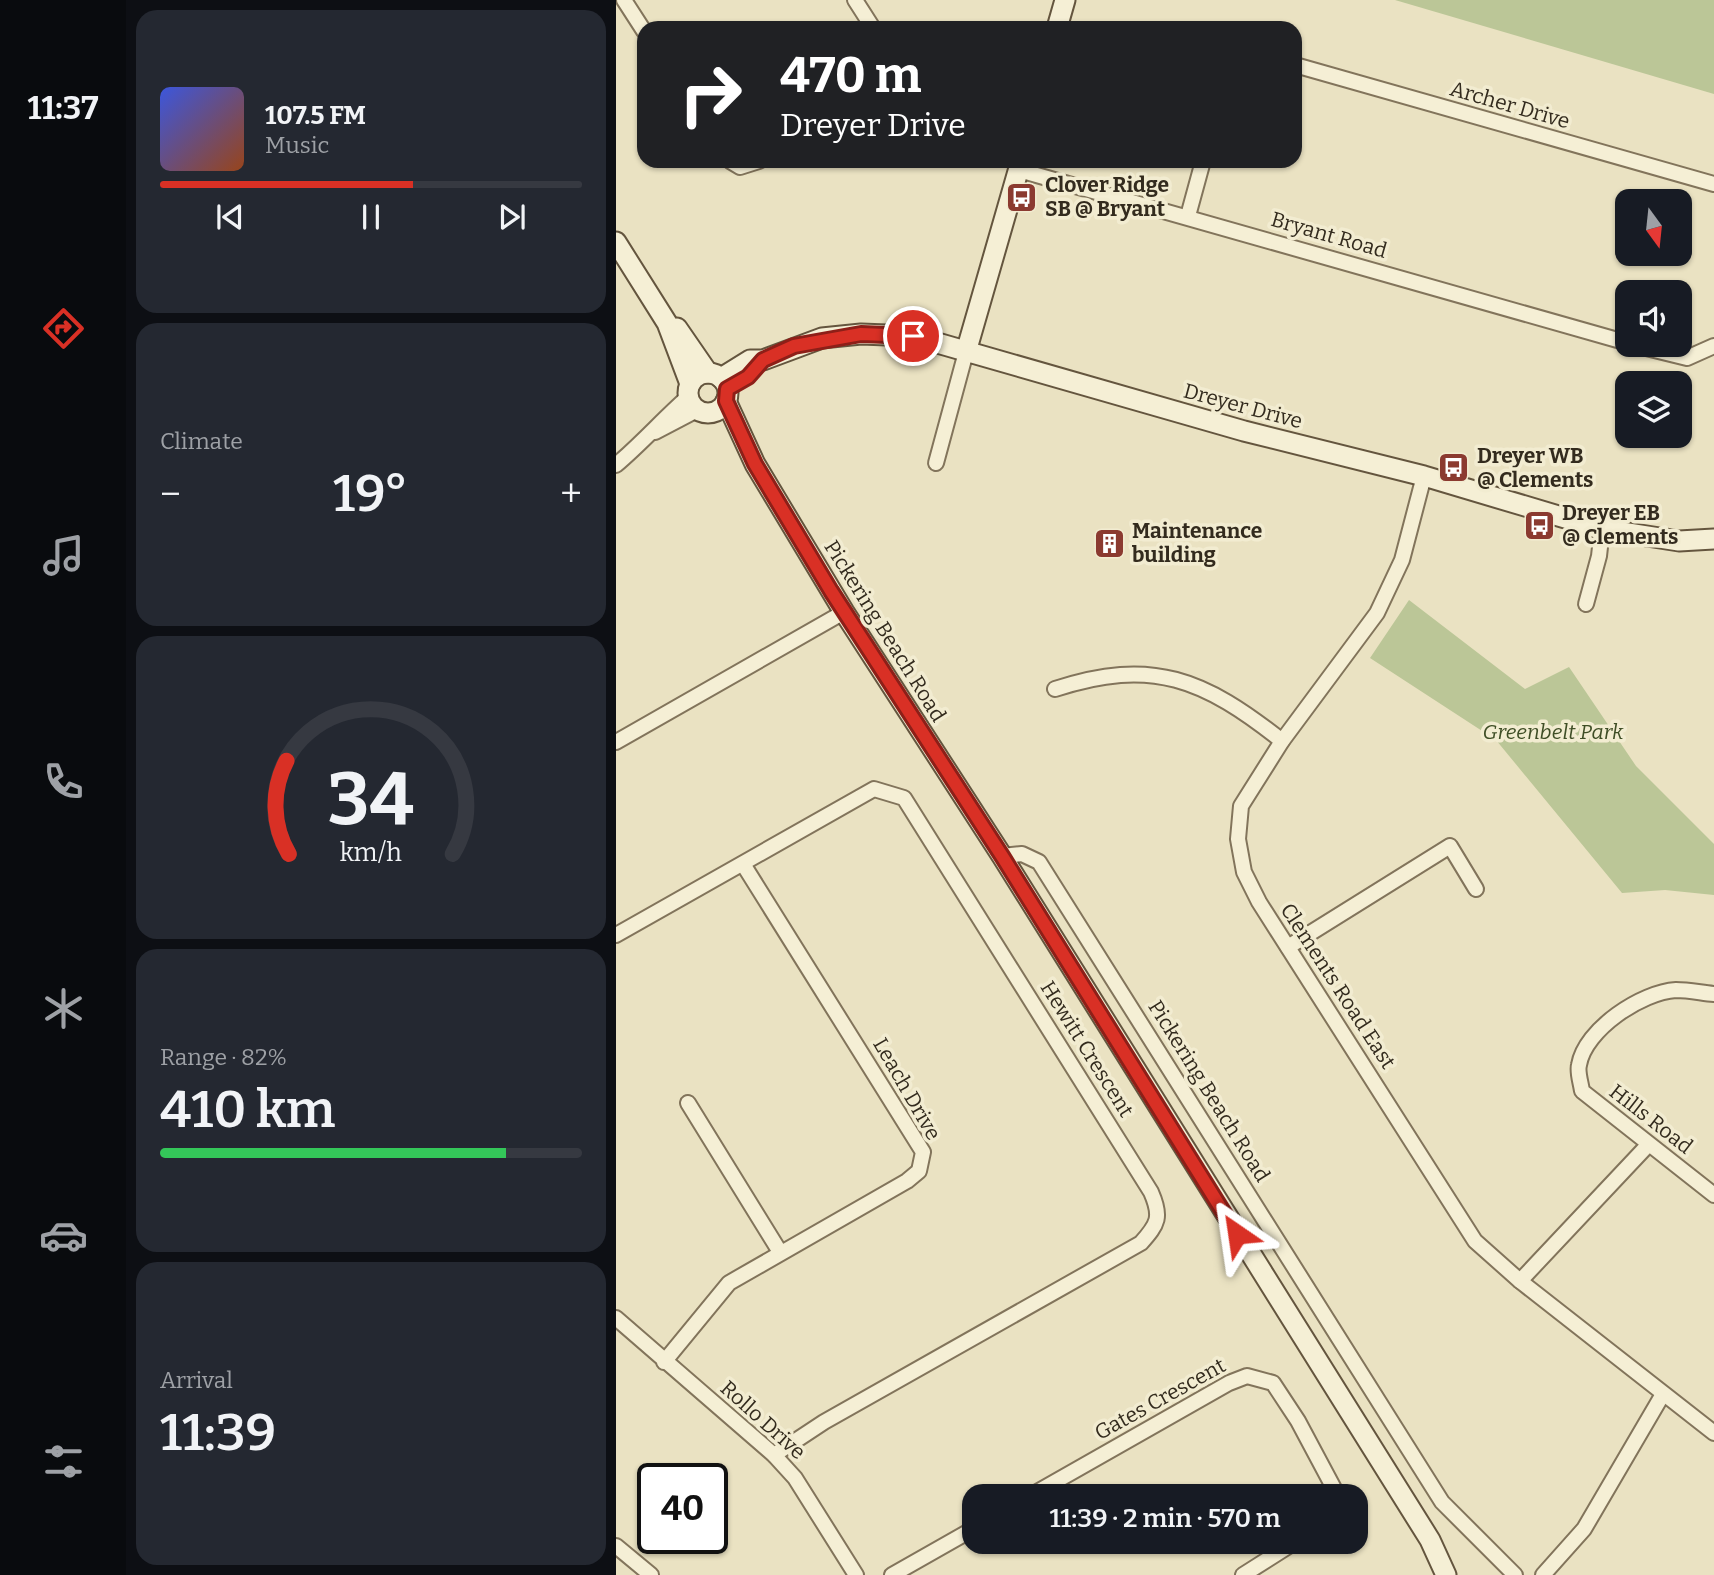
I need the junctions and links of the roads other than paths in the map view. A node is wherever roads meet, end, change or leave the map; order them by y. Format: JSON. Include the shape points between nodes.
{"nodes":[{"id":1,"x":624,"y":0,"type":"edge"},
{"id":2,"x":855,"y":0,"type":"edge"},
{"id":3,"x":1065,"y":0,"type":"edge"},
{"id":4,"x":637,"y":21,"type":"edge"},
{"id":5,"x":868,"y":21,"type":"edge"},
{"id":6,"x":1059,"y":21,"type":"edge"},
{"id":7,"x":1302,"y":67,"type":"edge"},
{"id":8,"x":1019,"y":168,"type":"edge"},
{"id":9,"x":1030,"y":168,"type":"edge"},
{"id":10,"x":1201,"y":168,"type":"edge"},
{"id":11,"x":1714,"y":184,"type":"edge"},
{"id":12,"x":1188,"y":216,"type":"junction"},
{"id":13,"x":616,"y":242,"type":"edge"},
{"id":14,"x":1615,"y":339,"type":"edge"},
{"id":15,"x":1714,"y":346,"type":"edge"},
{"id":16,"x":966,"y":352,"type":"junction"},
{"id":17,"x":1692,"y":356,"type":"edge"},
{"id":18,"x":709,"y":393,"type":"junction"},
{"id":19,"x":936,"y":463,"type":"dead end"},
{"id":20,"x":616,"y":465,"type":"edge"},
{"id":21,"x":1424,"y":476,"type":"junction"},
{"id":22,"x":1602,"y":529,"type":"junction"},
{"id":23,"x":1714,"y":539,"type":"edge"},
{"id":24,"x":1586,"y":604,"type":"dead end"},
{"id":25,"x":844,"y":612,"type":"junction"},
{"id":26,"x":1055,"y":689,"type":"dead end"},
{"id":27,"x":1282,"y":741,"type":"junction"},
{"id":28,"x":616,"y":742,"type":"edge"},
{"id":29,"x":1002,"y":856,"type":"junction"},
{"id":30,"x":743,"y":864,"type":"junction"},
{"id":31,"x":1476,"y":889,"type":"dead end"},
{"id":32,"x":616,"y":935,"type":"edge"},
{"id":33,"x":1289,"y":947,"type":"junction"},
{"id":34,"x":1714,"y":994,"type":"edge"},
{"id":35,"x":688,"y":1103,"type":"dead end"},
{"id":36,"x":1648,"y":1145,"type":"junction"},
{"id":37,"x":1714,"y":1195,"type":"edge"},
{"id":38,"x":780,"y":1252,"type":"junction"},
{"id":39,"x":1520,"y":1281,"type":"junction"},
{"id":40,"x":616,"y":1318,"type":"edge"},
{"id":41,"x":664,"y":1362,"type":"junction"},
{"id":42,"x":1662,"y":1394,"type":"junction"},
{"id":43,"x":1714,"y":1433,"type":"edge"},
{"id":44,"x":774,"y":1455,"type":"junction"},
{"id":45,"x":1051,"y":1484,"type":"edge"},
{"id":46,"x":1332,"y":1484,"type":"edge"},
{"id":47,"x":962,"y":1535,"type":"edge"},
{"id":48,"x":1430,"y":1540,"type":"junction"},
{"id":49,"x":616,"y":1546,"type":"edge"},
{"id":50,"x":1276,"y":1554,"type":"edge"},
{"id":51,"x":652,"y":1575,"type":"edge"},
{"id":52,"x":856,"y":1575,"type":"edge"},
{"id":53,"x":892,"y":1575,"type":"edge"},
{"id":54,"x":1243,"y":1575,"type":"edge"},
{"id":55,"x":1446,"y":1575,"type":"edge"},
{"id":56,"x":1461,"y":1575,"type":"edge"},
{"id":57,"x":1515,"y":1575,"type":"edge"},
{"id":58,"x":1543,"y":1575,"type":"edge"}],
"edges":[{"from":1,"to":4,"type":"street"},
{"from":2,"to":5,"type":"street"},
{"from":3,"to":6,"type":"street"},
{"from":7,"to":11,"type":"street","name":"Archer Drive"},
{"from":8,"to":16,"type":"street"},
{"from":9,"to":12,"type":"street","name":"Bryant Road"},
{"from":10,"to":12,"type":"street"},
{"from":12,"to":14,"type":"street","name":"Bryant Road"},
{"from":13,"to":18,"type":"street","name":"Pickering Beach Road"},
{"from":15,"to":17,"type":"street"},
{"from":16,"to":18,"type":"street","name":"Dreyer Drive","via":[[913,336],[861,334],[813,341],[763,360],[748,377]]},
{"from":16,"to":19,"type":"street"},
{"from":16,"to":21,"type":"street","name":"Dreyer Drive","via":[[1244,431]]},
{"from":18,"to":20,"type":"street"},
{"from":18,"to":25,"type":"street","name":"Pickering Beach Road"},
{"from":21,"to":22,"type":"street","name":"Dreyer Drive"},
{"from":21,"to":27,"type":"street","name":"Clements Road East","via":[[1402,560],[1377,613]]},
{"from":22,"to":23,"type":"street","name":"Dreyer Drive","via":[[1679,541]]},
{"from":22,"to":24,"type":"street"},
{"from":25,"to":28,"type":"street"},
{"from":25,"to":29,"type":"street","name":"Pickering Beach Road"},
{"from":26,"to":27,"type":"street","via":[[1122,673],[1157,674],[1208,689],[1239,706]]},
{"from":27,"to":33,"type":"street","name":"Clements Road East","via":[[1241,806],[1238,839],[1244,872]]},
{"from":29,"to":48,"type":"street","name":"Pickering Beach Road"},
{"from":29,"to":57,"type":"street","name":"Pickering Beach Road","via":[[1021,854],[1039,862],[1442,1502]]},
{"from":30,"to":32,"type":"street","name":"Hewitt Crescent"},
{"from":30,"to":38,"type":"street","name":"Leach Drive","via":[[923,1152],[919,1171],[907,1181]]},
{"from":30,"to":44,"type":"street","name":"Hewitt Crescent","via":[[874,789],[904,798],[1158,1208],[1156,1226],[1141,1243],[824,1422]]},
{"from":31,"to":33,"type":"street","via":[[1450,846]]},
{"from":33,"to":39,"type":"street","name":"Clements Road East","via":[[1475,1241]]},
{"from":34,"to":36,"type":"street","name":"Hills Road","via":[[1677,990],[1648,996],[1621,1011],[1584,1049],[1578,1066],[1582,1091]]},
{"from":35,"to":38,"type":"street"},
{"from":36,"to":37,"type":"street","name":"Hills Road"},
{"from":36,"to":39,"type":"street"},
{"from":38,"to":41,"type":"street","name":"Leach Drive","via":[[729,1283]]},
{"from":39,"to":42,"type":"street","name":"Clements Road East"},
{"from":40,"to":41,"type":"street","name":"Rollo Drive"},
{"from":41,"to":44,"type":"street","name":"Rollo Drive"},
{"from":42,"to":43,"type":"street","name":"Clements Road East"},
{"from":42,"to":58,"type":"street","via":[[1584,1529]]},
{"from":44,"to":52,"type":"street","name":"Rollo Drive","via":[[795,1478]]},
{"from":45,"to":46,"type":"street","name":"Gates Crescent","via":[[1247,1376],[1273,1383]]},
{"from":47,"to":53,"type":"street"},
{"from":48,"to":55,"type":"street","name":"Pickering Beach Road"},
{"from":48,"to":56,"type":"street","name":"Pickering Beach Road"},
{"from":49,"to":51,"type":"street"},
{"from":50,"to":54,"type":"street"}]}
